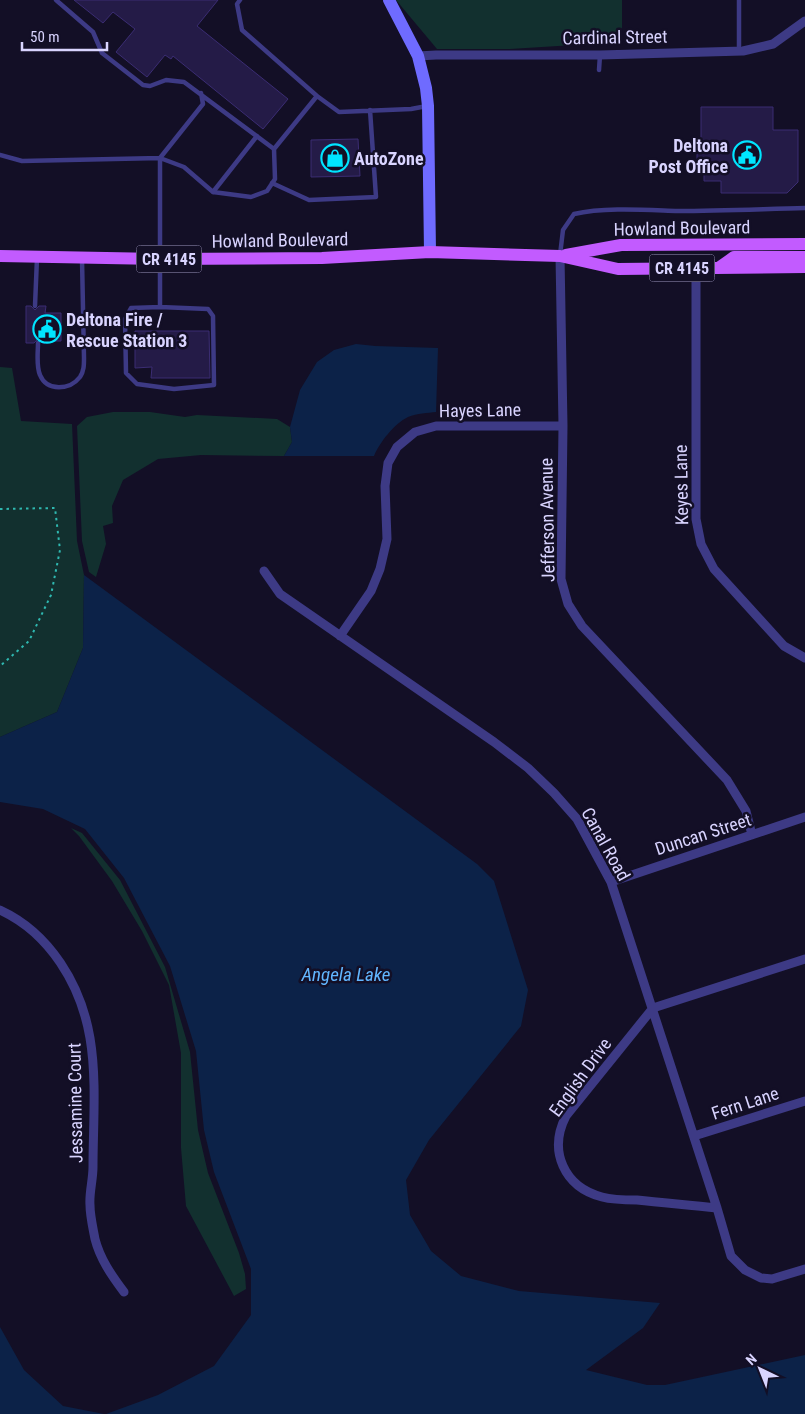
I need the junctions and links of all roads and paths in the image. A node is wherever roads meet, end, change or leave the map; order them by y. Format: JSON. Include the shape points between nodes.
{"nodes":[{"id":1,"x":56,"y":0,"type":"edge"},
{"id":2,"x":240,"y":0,"type":"edge"},
{"id":3,"x":389,"y":0,"type":"edge"},
{"id":4,"x":739,"y":0,"type":"edge"},
{"id":5,"x":805,"y":21,"type":"edge"},
{"id":6,"x":739,"y":51,"type":"junction"},
{"id":7,"x":600,"y":55,"type":"junction"},
{"id":8,"x":418,"y":56,"type":"junction"},
{"id":9,"x":599,"y":70,"type":"dead end"},
{"id":10,"x":201,"y":93,"type":"junction"},
{"id":11,"x":317,"y":96,"type":"junction"},
{"id":12,"x":428,"y":106,"type":"junction"},
{"id":13,"x":370,"y":110,"type":"junction"},
{"id":14,"x":258,"y":136,"type":"junction"},
{"id":15,"x":274,"y":149,"type":"junction"},
{"id":16,"x":0,"y":155,"type":"edge"},
{"id":17,"x":160,"y":158,"type":"junction"},
{"id":18,"x":272,"y":183,"type":"junction"},
{"id":19,"x":213,"y":192,"type":"junction"},
{"id":20,"x":805,"y":208,"type":"edge"},
{"id":21,"x":805,"y":244,"type":"edge"},
{"id":22,"x":430,"y":252,"type":"junction"},
{"id":23,"x":0,"y":256,"type":"edge"},
{"id":24,"x":37,"y":256,"type":"junction"},
{"id":25,"x":560,"y":256,"type":"junction"},
{"id":26,"x":82,"y":257,"type":"junction"},
{"id":27,"x":805,"y":257,"type":"edge"},
{"id":28,"x":159,"y":259,"type":"junction"},
{"id":29,"x":696,"y":267,"type":"junction"},
{"id":30,"x":720,"y":267,"type":"junction"},
{"id":31,"x":805,"y":267,"type":"edge"},
{"id":32,"x":35,"y":306,"type":"dead end"},
{"id":33,"x":160,"y":307,"type":"junction"},
{"id":34,"x":38,"y":343,"type":"dead end"},
{"id":35,"x":563,"y":426,"type":"junction"},
{"id":36,"x":0,"y":510,"type":"edge"},
{"id":37,"x":264,"y":571,"type":"dead end"},
{"id":38,"x":340,"y":636,"type":"junction"},
{"id":39,"x":805,"y":658,"type":"edge"},
{"id":40,"x":0,"y":666,"type":"edge"},
{"id":41,"x":805,"y":818,"type":"edge"},
{"id":42,"x":752,"y":835,"type":"junction"},
{"id":43,"x":611,"y":882,"type":"junction"},
{"id":44,"x":0,"y":910,"type":"edge"},
{"id":45,"x":805,"y":959,"type":"edge"},
{"id":46,"x":653,"y":1008,"type":"junction"},
{"id":47,"x":805,"y":1101,"type":"edge"},
{"id":48,"x":694,"y":1136,"type":"junction"},
{"id":49,"x":717,"y":1208,"type":"junction"},
{"id":50,"x":805,"y":1269,"type":"edge"},
{"id":51,"x":124,"y":1292,"type":"dead end"}],
"edges":[{"from":1,"to":10,"type":"lane","via":[[93,32],[102,53],[143,85],[166,80],[184,82]]},
{"from":2,"to":11,"type":"lane","via":[[236,4],[242,30]]},
{"from":3,"to":8,"type":"street"},
{"from":4,"to":6,"type":"lane"},
{"from":5,"to":6,"type":"street","name":"Cardinal Street","via":[[773,44]]},
{"from":6,"to":7,"type":"street","name":"Cardinal Street"},
{"from":7,"to":8,"type":"street","name":"Cardinal Street"},
{"from":7,"to":9,"type":"lane"},
{"from":8,"to":12,"type":"street"},
{"from":10,"to":14,"type":"lane"},
{"from":10,"to":17,"type":"lane","via":[[203,104]]},
{"from":11,"to":13,"type":"lane","via":[[340,112]]},
{"from":11,"to":15,"type":"lane"},
{"from":12,"to":13,"type":"lane"},
{"from":12,"to":22,"type":"street"},
{"from":13,"to":18,"type":"lane","via":[[376,197],[309,200]]},
{"from":14,"to":15,"type":"lane"},
{"from":14,"to":19,"type":"lane"},
{"from":15,"to":18,"type":"lane","via":[[275,179]]},
{"from":16,"to":17,"type":"lane","via":[[22,161]]},
{"from":17,"to":19,"type":"lane","via":[[184,168]]},
{"from":17,"to":28,"type":"lane"},
{"from":18,"to":19,"type":"lane","via":[[267,191],[251,197]]},
{"from":20,"to":25,"type":"lane","via":[[581,212],[574,214],[563,230]]},
{"from":21,"to":25,"type":"main road","name":"Howland Boulevard","number":"CR 4145","via":[[621,245]]},
{"from":22,"to":25,"type":"main road","name":"Howland Boulevard","number":"CR 4145"},
{"from":22,"to":28,"type":"main road","name":"Howland Boulevard","number":"CR 4145","via":[[322,258]]},
{"from":23,"to":24,"type":"main road","name":"Howland Boulevard","number":"CR 4145"},
{"from":24,"to":26,"type":"main road","name":"Howland Boulevard","number":"CR 4145"},
{"from":24,"to":32,"type":"lane"},
{"from":25,"to":29,"type":"main road","name":"Howland Boulevard","number":"CR 4145","via":[[618,269]]},
{"from":25,"to":35,"type":"street","name":"Jefferson Avenue"},
{"from":26,"to":28,"type":"main road","name":"Howland Boulevard","number":"CR 4145"},
{"from":26,"to":34,"type":"lane","via":[[84,369],[80,377],[61,388],[45,382],[38,369]]},
{"from":27,"to":30,"type":"main road","via":[[734,257]]},
{"from":28,"to":33,"type":"lane"},
{"from":29,"to":30,"type":"main road","name":"Howland Boulevard","number":"CR 4145"},
{"from":29,"to":39,"type":"street","name":"Keyes Lane","via":[[696,519],[701,544],[714,569],[784,646]]},
{"from":30,"to":31,"type":"main road","name":"Howland Boulevard","number":"CR 4145"},
{"from":33,"to":33,"type":"lane","via":[[131,308],[125,319],[126,373],[137,384],[174,390],[214,385],[214,316],[208,309]]},
{"from":35,"to":38,"type":"street","name":"Hayes Lane","via":[[436,426],[415,432],[397,447],[388,463],[385,486],[387,539],[380,569],[371,591]]},
{"from":35,"to":42,"type":"street","name":"Jefferson Avenue","via":[[560,579],[568,604],[582,626],[727,780],[746,811]]},
{"from":36,"to":40,"type":"path","via":[[55,508],[60,550],[51,595],[28,642]]},
{"from":37,"to":38,"type":"street","name":"Canal Road","via":[[280,594]]},
{"from":38,"to":43,"type":"street","name":"Canal Road","via":[[528,768],[577,820]]},
{"from":41,"to":42,"type":"street","name":"Duncan Street"},
{"from":42,"to":43,"type":"street","name":"Duncan Street"},
{"from":43,"to":46,"type":"street","name":"Canal Road"},
{"from":44,"to":51,"type":"street","name":"Jessamine Court","via":[[33,931],[58,957],[82,1003],[94,1077],[90,1205],[95,1241],[108,1272]]},
{"from":45,"to":46,"type":"street"},
{"from":46,"to":48,"type":"street","name":"Canal Road"},
{"from":46,"to":49,"type":"street","name":"English Drive","via":[[566,1116],[558,1146],[560,1162],[580,1188],[603,1198]]},
{"from":47,"to":48,"type":"street","name":"Fern Lane"},
{"from":48,"to":49,"type":"street","name":"Canal Road"},
{"from":49,"to":50,"type":"street","name":"Canal Road","via":[[731,1256],[745,1270],[761,1278],[772,1279]]}]}
